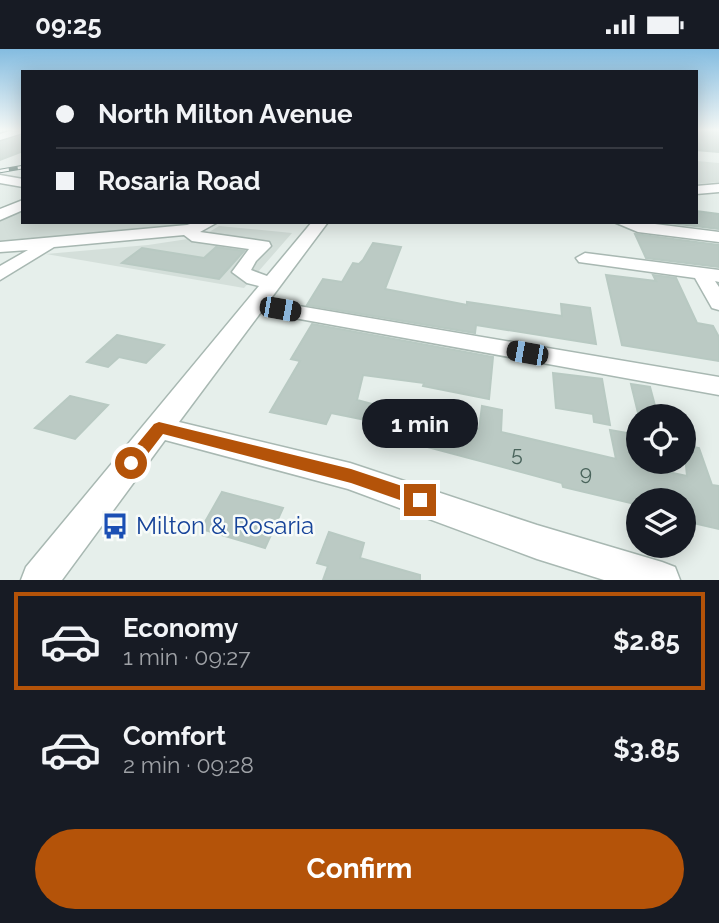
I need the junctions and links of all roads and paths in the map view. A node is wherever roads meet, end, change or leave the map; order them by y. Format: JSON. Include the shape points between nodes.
{"nodes":[{"id":1,"x":0,"y":179,"type":"edge"},
{"id":2,"x":21,"y":183,"type":"edge"},
{"id":3,"x":719,"y":188,"type":"edge"},
{"id":4,"x":698,"y":190,"type":"edge"},
{"id":5,"x":21,"y":205,"type":"edge"},
{"id":6,"x":0,"y":215,"type":"edge"},
{"id":7,"x":206,"y":224,"type":"edge"},
{"id":8,"x":319,"y":224,"type":"edge"},
{"id":9,"x":628,"y":224,"type":"edge"},
{"id":10,"x":192,"y":230,"type":"junction"},
{"id":11,"x":719,"y":237,"type":"edge"},
{"id":12,"x":53,"y":243,"type":"junction"},
{"id":13,"x":0,"y":247,"type":"edge"},
{"id":14,"x":585,"y":258,"type":"dead end"},
{"id":15,"x":0,"y":274,"type":"edge"},
{"id":16,"x":710,"y":275,"type":"edge"},
{"id":17,"x":275,"y":283,"type":"junction"},
{"id":18,"x":719,"y":304,"type":"edge"},
{"id":19,"x":257,"y":305,"type":"junction"},
{"id":20,"x":719,"y":386,"type":"edge"},
{"id":21,"x":159,"y":428,"type":"junction"},
{"id":22,"x":39,"y":580,"type":"edge"},
{"id":23,"x":662,"y":580,"type":"edge"}],
"edges":[{"from":1,"to":2,"type":"street"},
{"from":3,"to":4,"type":"street"},
{"from":5,"to":6,"type":"street"},
{"from":7,"to":10,"type":"street"},
{"from":8,"to":17,"type":"street"},
{"from":9,"to":11,"type":"street"},
{"from":10,"to":12,"type":"street"},
{"from":10,"to":17,"type":"street","via":[[192,236],[263,246],[241,272]]},
{"from":12,"to":13,"type":"street"},
{"from":12,"to":15,"type":"street"},
{"from":14,"to":16,"type":"street"},
{"from":16,"to":18,"type":"street"},
{"from":17,"to":19,"type":"street"},
{"from":19,"to":20,"type":"street"},
{"from":19,"to":21,"type":"street"},
{"from":21,"to":22,"type":"street"},
{"from":21,"to":23,"type":"street","via":[[351,476],[537,542]]}]}
